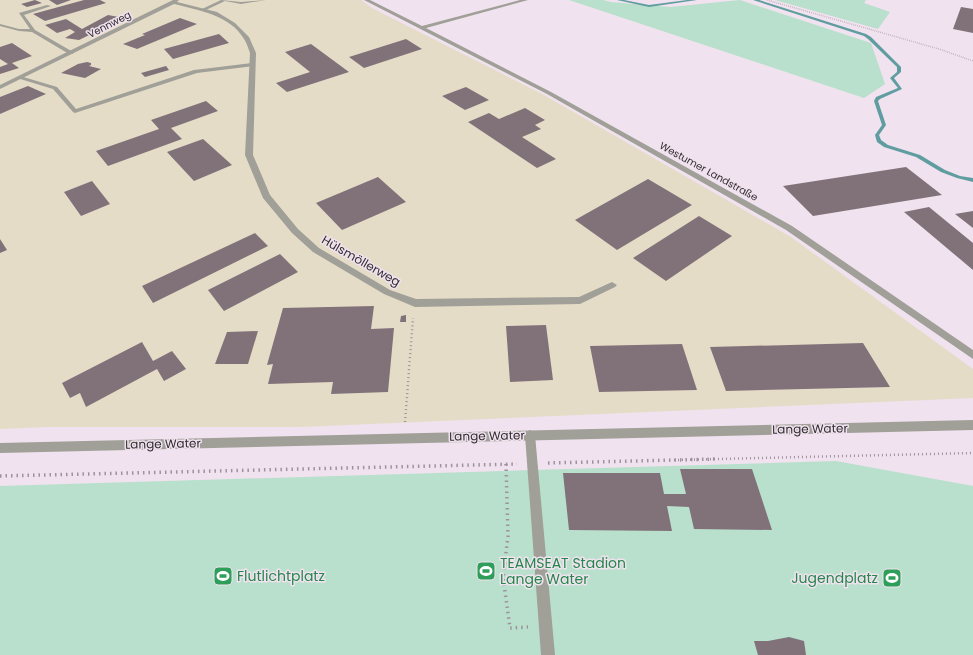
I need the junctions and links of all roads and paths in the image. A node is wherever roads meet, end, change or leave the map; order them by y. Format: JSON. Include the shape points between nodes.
{"nodes":[{"id":1,"x":264,"y":0,"type":"edge"},
{"id":2,"x":366,"y":0,"type":"edge"},
{"id":3,"x":526,"y":0,"type":"edge"},
{"id":4,"x":767,"y":0,"type":"edge"},
{"id":5,"x":175,"y":1,"type":"edge"},
{"id":6,"x":49,"y":6,"type":"dead end"},
{"id":7,"x":204,"y":9,"type":"junction"},
{"id":8,"x":0,"y":25,"type":"edge"},
{"id":9,"x":421,"y":28,"type":"junction"},
{"id":10,"x":34,"y":31,"type":"junction"},
{"id":11,"x":71,"y":53,"type":"junction"},
{"id":12,"x":973,"y":61,"type":"edge"},
{"id":13,"x":252,"y":64,"type":"junction"},
{"id":14,"x":20,"y":78,"type":"junction"},
{"id":15,"x":0,"y":87,"type":"edge"},
{"id":16,"x":612,"y":285,"type":"dead end"},
{"id":17,"x":415,"y":303,"type":"junction"},
{"id":18,"x":973,"y":355,"type":"edge"},
{"id":19,"x":973,"y":425,"type":"edge"},
{"id":20,"x":530,"y":435,"type":"junction"},
{"id":21,"x":404,"y":438,"type":"junction"},
{"id":22,"x":0,"y":448,"type":"edge"},
{"id":23,"x":973,"y":453,"type":"edge"},
{"id":24,"x":532,"y":463,"type":"junction"},
{"id":25,"x":506,"y":464,"type":"junction"},
{"id":26,"x":0,"y":476,"type":"edge"},
{"id":27,"x":545,"y":625,"type":"junction"},
{"id":28,"x":548,"y":655,"type":"edge"}],
"edges":[{"from":1,"to":7,"type":"lane","via":[[241,3],[225,0]]},
{"from":2,"to":9,"type":"street","name":"Westumer Landstraße"},
{"from":3,"to":9,"type":"street"},
{"from":4,"to":12,"type":"path"},
{"from":5,"to":7,"type":"street","name":"Hülsmöllerweg"},
{"from":5,"to":11,"type":"street","name":"Vennweg"},
{"from":6,"to":10,"type":"lane","via":[[21,14]]},
{"from":7,"to":13,"type":"street","name":"Hülsmöllerweg","via":[[233,24],[246,37],[253,53]]},
{"from":8,"to":10,"type":"lane"},
{"from":9,"to":18,"type":"street","name":"Westumer Landstraße","via":[[549,93],[789,228]]},
{"from":10,"to":11,"type":"lane"},
{"from":11,"to":14,"type":"street","name":"Vennweg"},
{"from":13,"to":14,"type":"lane","via":[[196,71],[75,111],[55,88]]},
{"from":13,"to":17,"type":"street","name":"Hülsmöllerweg","via":[[249,155],[266,196],[295,231],[316,250],[387,292]]},
{"from":14,"to":15,"type":"street","name":"Vennweg"},
{"from":16,"to":17,"type":"street","name":"Hülsmöllerweg","via":[[580,300]]},
{"from":17,"to":21,"type":"path"},
{"from":19,"to":20,"type":"street","name":"Lange Water"},
{"from":20,"to":21,"type":"street","name":"Lange Water"},
{"from":20,"to":24,"type":"lane"},
{"from":21,"to":22,"type":"street","name":"Lange Water"},
{"from":23,"to":24,"type":"path"},
{"from":24,"to":25,"type":"path"},
{"from":24,"to":27,"type":"lane"},
{"from":25,"to":26,"type":"path"},
{"from":25,"to":27,"type":"path","via":[[508,536],[503,577],[510,628]]},
{"from":27,"to":28,"type":"lane"}]}
